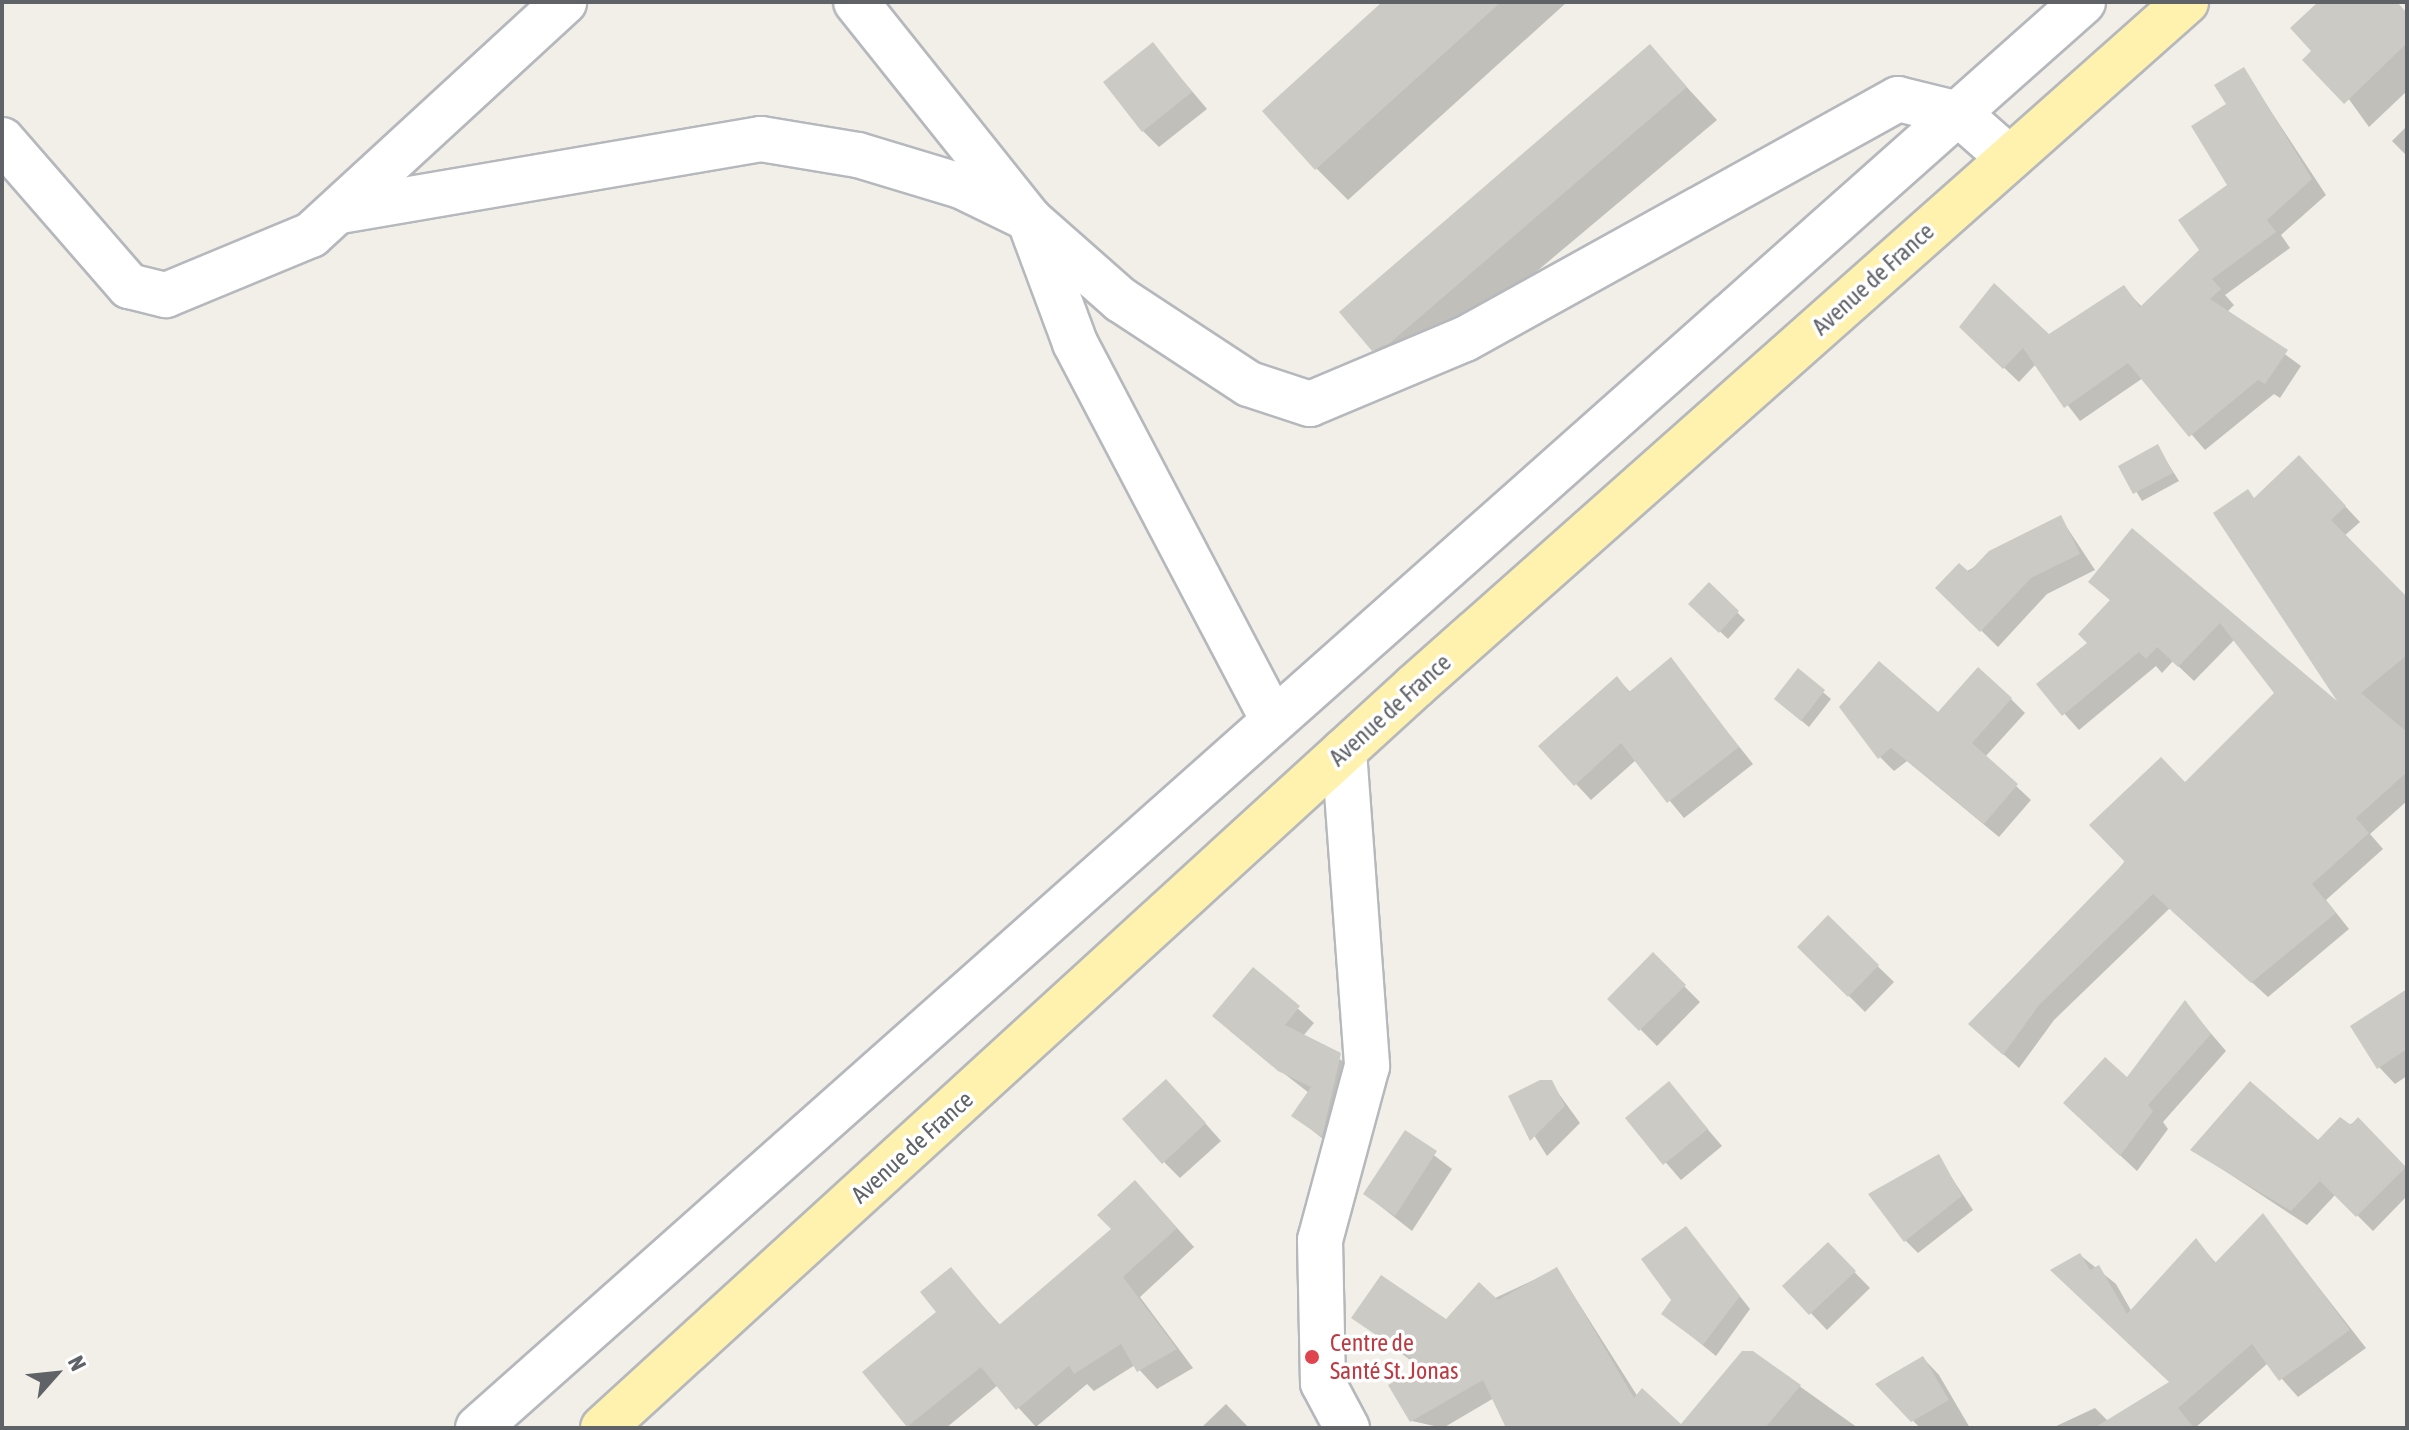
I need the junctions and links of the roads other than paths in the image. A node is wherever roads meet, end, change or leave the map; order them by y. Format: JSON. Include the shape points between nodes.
{"nodes":[{"id":1,"x":564,"y":2,"type":"edge"},
{"id":2,"x":856,"y":2,"type":"edge"},
{"id":3,"x":2083,"y":2,"type":"edge"},
{"id":4,"x":2186,"y":2,"type":"edge"},
{"id":5,"x":1959,"y":114,"type":"junction"},
{"id":6,"x":2,"y":140,"type":"edge"},
{"id":7,"x":2009,"y":158,"type":"junction"},
{"id":8,"x":340,"y":211,"type":"junction"},
{"id":9,"x":1029,"y":219,"type":"junction"},
{"id":10,"x":1272,"y":718,"type":"junction"},
{"id":11,"x":1344,"y":751,"type":"junction"},
{"id":12,"x":478,"y":1428,"type":"edge"},
{"id":13,"x":603,"y":1428,"type":"edge"},
{"id":14,"x":1347,"y":1428,"type":"edge"}],
"edges":[{"from":1,"to":8,"type":"street"},
{"from":2,"to":9,"type":"street"},
{"from":3,"to":5,"type":"street"},
{"from":4,"to":7,"type":"main road","name":"Avenue de France"},
{"from":5,"to":7,"type":"street"},
{"from":5,"to":9,"type":"street","via":[[1898,99],[1465,339],[1362,388],[1310,404],[1249,384],[1121,300]]},
{"from":5,"to":10,"type":"street"},
{"from":6,"to":8,"type":"street","via":[[129,286],[166,295],[243,268],[311,235]]},
{"from":7,"to":11,"type":"main road","name":"Avenue de France"},
{"from":8,"to":9,"type":"street","via":[[761,139],[858,155],[961,186]]},
{"from":9,"to":10,"type":"street","via":[[1075,343]]},
{"from":10,"to":12,"type":"street"},
{"from":11,"to":13,"type":"main road","name":"Avenue de France"},
{"from":11,"to":14,"type":"street","via":[[1367,1066],[1320,1240],[1323,1383]]}]}
